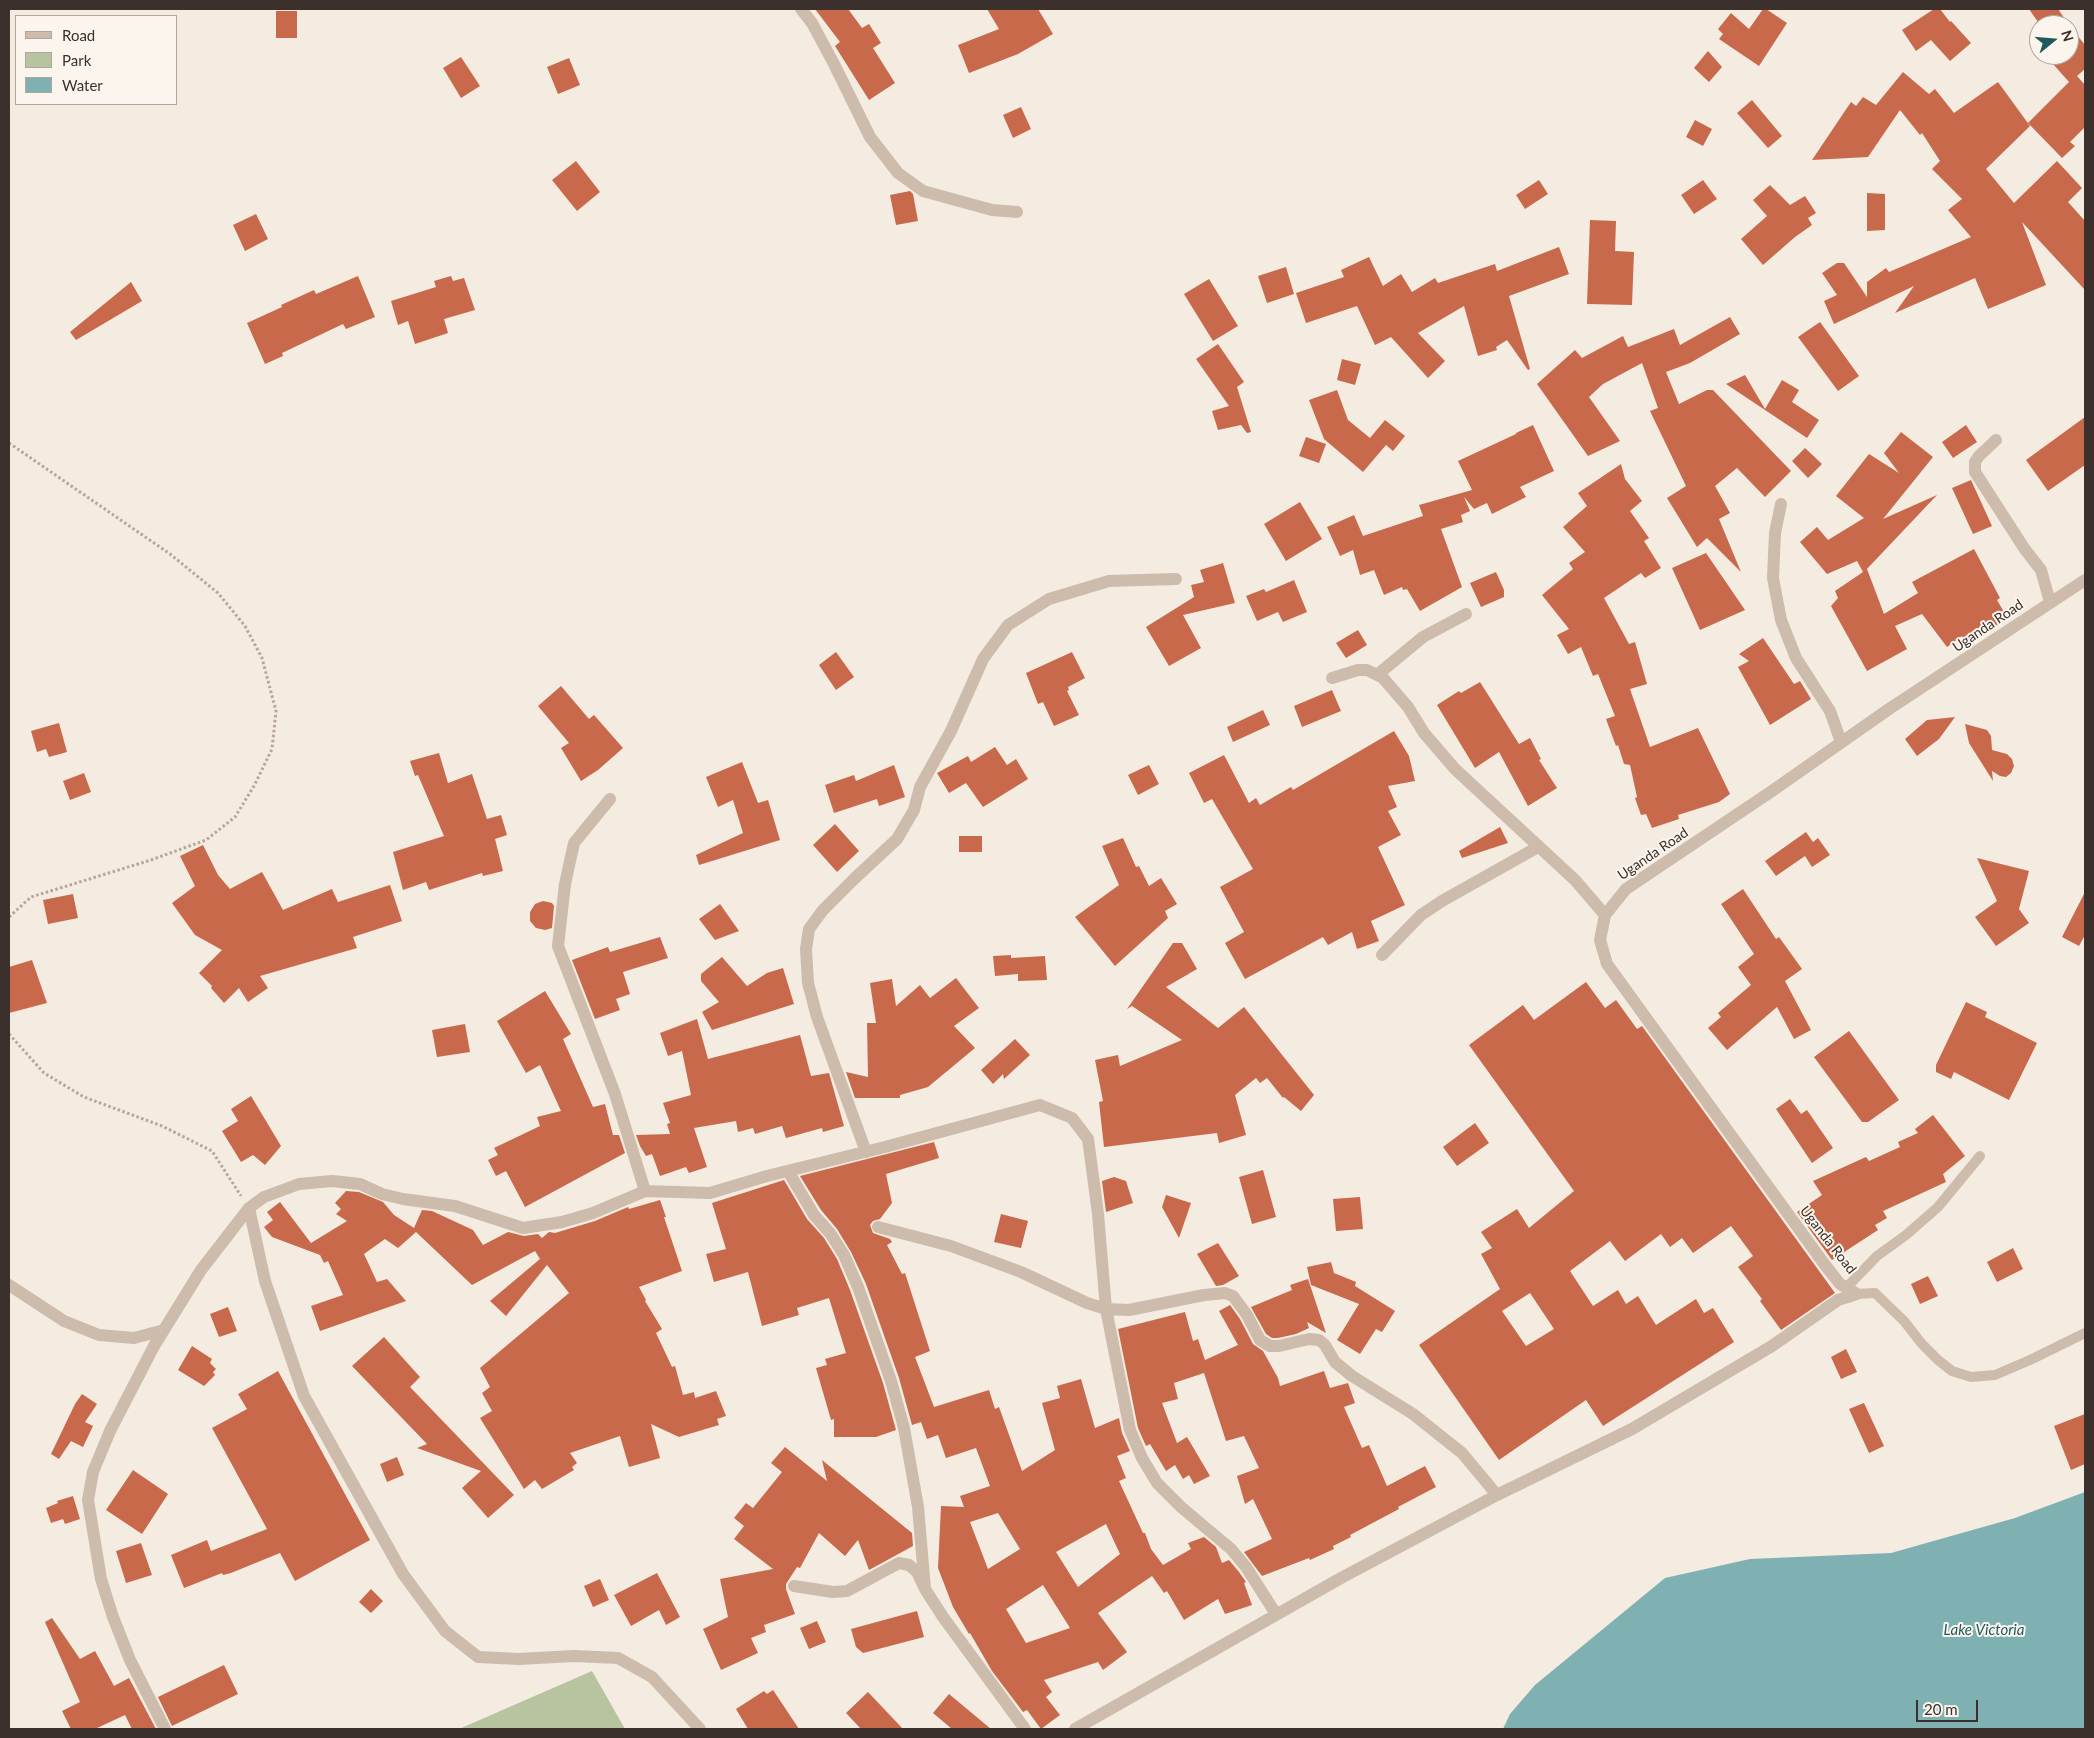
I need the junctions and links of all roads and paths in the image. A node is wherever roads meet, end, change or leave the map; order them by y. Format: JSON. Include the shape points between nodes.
{"nodes":[{"id":1,"x":801,"y":9,"type":"edge"},
{"id":2,"x":1017,"y":212,"type":"dead end"},
{"id":3,"x":1996,"y":440,"type":"dead end"},
{"id":4,"x":9,"y":443,"type":"edge"},
{"id":5,"x":1781,"y":504,"type":"dead end"},
{"id":6,"x":1176,"y":579,"type":"dead end"},
{"id":7,"x":2085,"y":580,"type":"edge"},
{"id":8,"x":2050,"y":602,"type":"junction"},
{"id":9,"x":1466,"y":614,"type":"dead end"},
{"id":10,"x":1377,"y":675,"type":"junction"},
{"id":11,"x":1332,"y":678,"type":"dead end"},
{"id":12,"x":1841,"y":742,"type":"junction"},
{"id":13,"x":610,"y":799,"type":"dead end"},
{"id":14,"x":1538,"y":847,"type":"junction"},
{"id":15,"x":1604,"y":915,"type":"junction"},
{"id":16,"x":9,"y":917,"type":"edge"},
{"id":17,"x":1382,"y":955,"type":"dead end"},
{"id":18,"x":9,"y":1034,"type":"edge"},
{"id":19,"x":866,"y":1152,"type":"junction"},
{"id":20,"x":1980,"y":1156,"type":"dead end"},
{"id":21,"x":788,"y":1170,"type":"junction"},
{"id":22,"x":646,"y":1191,"type":"junction"},
{"id":23,"x":249,"y":1208,"type":"junction"},
{"id":24,"x":878,"y":1227,"type":"dead end"},
{"id":25,"x":9,"y":1284,"type":"edge"},
{"id":26,"x":1852,"y":1291,"type":"junction"},
{"id":27,"x":1106,"y":1309,"type":"junction"},
{"id":28,"x":164,"y":1330,"type":"junction"},
{"id":29,"x":2085,"y":1333,"type":"edge"},
{"id":30,"x":1497,"y":1495,"type":"junction"},
{"id":31,"x":794,"y":1586,"type":"dead end"},
{"id":32,"x":925,"y":1589,"type":"junction"},
{"id":33,"x":1276,"y":1614,"type":"junction"},
{"id":34,"x":165,"y":1729,"type":"edge"},
{"id":35,"x":700,"y":1729,"type":"edge"},
{"id":36,"x":1025,"y":1729,"type":"edge"},
{"id":37,"x":1075,"y":1729,"type":"edge"}],
"edges":[{"from":1,"to":2,"type":"street","via":[[812,23],[870,136],[898,173],[923,191],[992,210]]},
{"from":3,"to":8,"type":"street","via":[[1975,462],[1975,472],[2041,570]]},
{"from":4,"to":16,"type":"path","via":[[170,554],[218,593],[245,626],[262,658],[276,711],[272,749],[254,786],[235,817],[206,840],[31,897]]},
{"from":5,"to":12,"type":"street","via":[[1775,533],[1773,578],[1779,612],[1796,658],[1830,711]]},
{"from":6,"to":19,"type":"street","via":[[1109,581],[1049,599],[1008,625],[983,659],[898,839],[823,910],[809,929],[806,949],[808,983],[817,1017]]},
{"from":7,"to":8,"type":"street","name":"Uganda Road"},
{"from":8,"to":12,"type":"street","name":"Uganda Road"},
{"from":9,"to":10,"type":"street","via":[[1423,638]]},
{"from":10,"to":11,"type":"street","via":[[1358,670]]},
{"from":10,"to":14,"type":"street","via":[[1408,707],[1424,733],[1455,769]]},
{"from":12,"to":15,"type":"street","name":"Uganda Road","via":[[1626,889]]},
{"from":13,"to":22,"type":"street","via":[[574,843],[565,884],[558,946],[615,1094]]},
{"from":14,"to":15,"type":"street","via":[[1575,880]]},
{"from":14,"to":17,"type":"street","via":[[1435,906]]},
{"from":15,"to":26,"type":"street","name":"Uganda Road","via":[[1600,940],[1607,964],[1825,1265],[1840,1284]]},
{"from":18,"to":23,"type":"path","via":[[44,1073],[84,1097],[162,1126],[212,1151]]},
{"from":19,"to":21,"type":"street"},
{"from":19,"to":27,"type":"street","via":[[1040,1105],[1072,1118],[1088,1139]]},
{"from":20,"to":26,"type":"lane","via":[[1938,1207],[1877,1256]]},
{"from":21,"to":22,"type":"street","via":[[710,1193]]},
{"from":21,"to":32,"type":"street","via":[[814,1215],[844,1254],[891,1381],[904,1428],[918,1507]]},
{"from":22,"to":23,"type":"street","via":[[562,1222],[523,1228],[455,1206],[403,1199],[360,1184],[332,1181],[299,1184],[264,1197]]},
{"from":23,"to":28,"type":"street","via":[[201,1270]]},
{"from":23,"to":35,"type":"street","via":[[266,1281],[304,1396],[403,1574],[445,1631],[478,1657],[618,1658],[652,1677]]},
{"from":24,"to":27,"type":"street","via":[[951,1246]]},
{"from":25,"to":28,"type":"street","via":[[64,1321],[99,1335],[134,1338]]},
{"from":26,"to":29,"type":"lane","via":[[1876,1294],[1938,1360],[1952,1371],[1971,1377],[1995,1375]]},
{"from":26,"to":30,"type":"street","via":[[1772,1346],[1632,1429]]},
{"from":27,"to":30,"type":"street","via":[[1128,1310],[1204,1295],[1225,1293],[1233,1296],[1260,1340],[1270,1346],[1319,1340],[1335,1362],[1352,1376],[1413,1414],[1462,1453]]},
{"from":27,"to":33,"type":"street","via":[[1130,1430],[1142,1458],[1157,1483],[1231,1549]]},
{"from":28,"to":34,"type":"street","via":[[110,1431],[93,1472],[88,1500],[101,1579],[113,1617],[130,1660]]},
{"from":30,"to":33,"type":"street"},
{"from":31,"to":32,"type":"street","via":[[847,1591],[899,1563],[909,1565],[917,1572]]},
{"from":32,"to":36,"type":"street"},
{"from":33,"to":37,"type":"street"}]}
